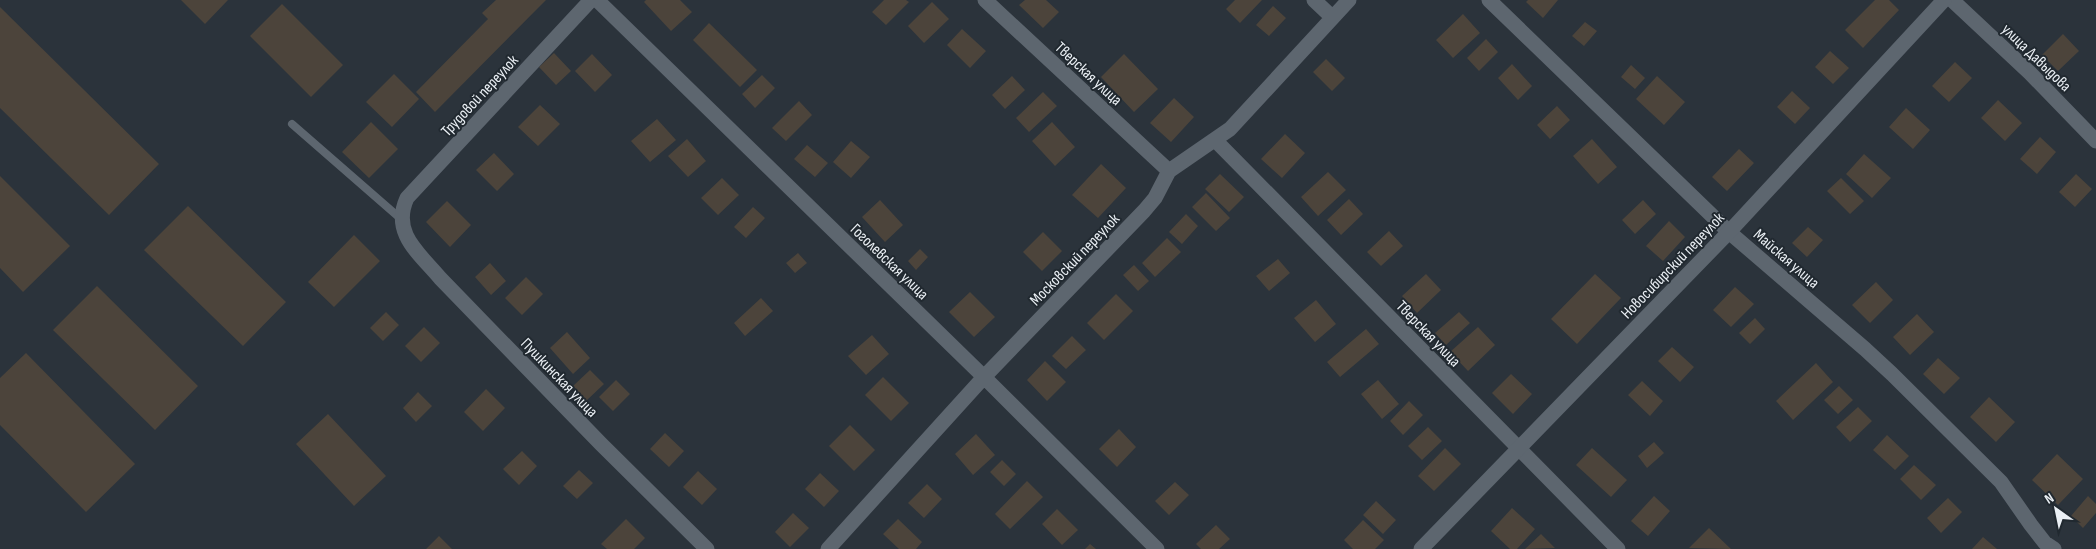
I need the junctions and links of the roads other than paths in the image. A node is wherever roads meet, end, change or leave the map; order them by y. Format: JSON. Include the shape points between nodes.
{"nodes":[{"id":1,"x":592,"y":0,"type":"edge"},
{"id":2,"x":596,"y":0,"type":"edge"},
{"id":3,"x":985,"y":0,"type":"edge"},
{"id":4,"x":1314,"y":0,"type":"edge"},
{"id":5,"x":1349,"y":0,"type":"edge"},
{"id":6,"x":1489,"y":0,"type":"edge"},
{"id":7,"x":1944,"y":0,"type":"edge"},
{"id":8,"x":1952,"y":0,"type":"edge"},
{"id":9,"x":1332,"y":17,"type":"junction"},
{"id":10,"x":292,"y":124,"type":"dead end"},
{"id":11,"x":1216,"y":141,"type":"junction"},
{"id":12,"x":2096,"y":141,"type":"edge"},
{"id":13,"x":1169,"y":171,"type":"junction"},
{"id":14,"x":401,"y":218,"type":"junction"},
{"id":15,"x":1729,"y":232,"type":"junction"},
{"id":16,"x":984,"y":378,"type":"junction"},
{"id":17,"x":1518,"y":449,"type":"junction"},
{"id":18,"x":708,"y":549,"type":"edge"},
{"id":19,"x":828,"y":549,"type":"edge"},
{"id":20,"x":1157,"y":549,"type":"edge"},
{"id":21,"x":1421,"y":549,"type":"edge"},
{"id":22,"x":1618,"y":549,"type":"edge"},
{"id":23,"x":2054,"y":549,"type":"edge"}],
"edges":[{"from":1,"to":14,"type":"street","name":"Трудовой переулок","via":[[407,198]]},
{"from":2,"to":16,"type":"street","name":"Гоголевская улица"},
{"from":3,"to":13,"type":"street","name":"Тверская улица"},
{"from":4,"to":9,"type":"street"},
{"from":5,"to":9,"type":"street","name":"Московский переулок"},
{"from":6,"to":15,"type":"street","name":"Майская улица"},
{"from":7,"to":15,"type":"street","name":"Новосибирский переулок"},
{"from":8,"to":12,"type":"street","name":"улица Давыдова"},
{"from":9,"to":11,"type":"street","name":"Московский переулок"},
{"from":10,"to":14,"type":"lane"},
{"from":11,"to":13,"type":"street","name":"Московский переулок"},
{"from":11,"to":17,"type":"street","name":"Тверская улица"},
{"from":13,"to":16,"type":"street","name":"Московский переулок","via":[[1144,211]]},
{"from":14,"to":18,"type":"street","name":"Пушкинская улица","via":[[408,239],[440,278]]},
{"from":15,"to":17,"type":"street","name":"Новосибирский переулок"},
{"from":15,"to":23,"type":"street","name":"Майская улица","via":[[1892,374],[2001,482],[2031,525]]},
{"from":16,"to":19,"type":"street","name":"Московский переулок"},
{"from":16,"to":20,"type":"street","name":"Гоголевская улица"},
{"from":17,"to":21,"type":"street","name":"Новосибирский переулок"},
{"from":17,"to":22,"type":"street","name":"Тверская улица"}]}
